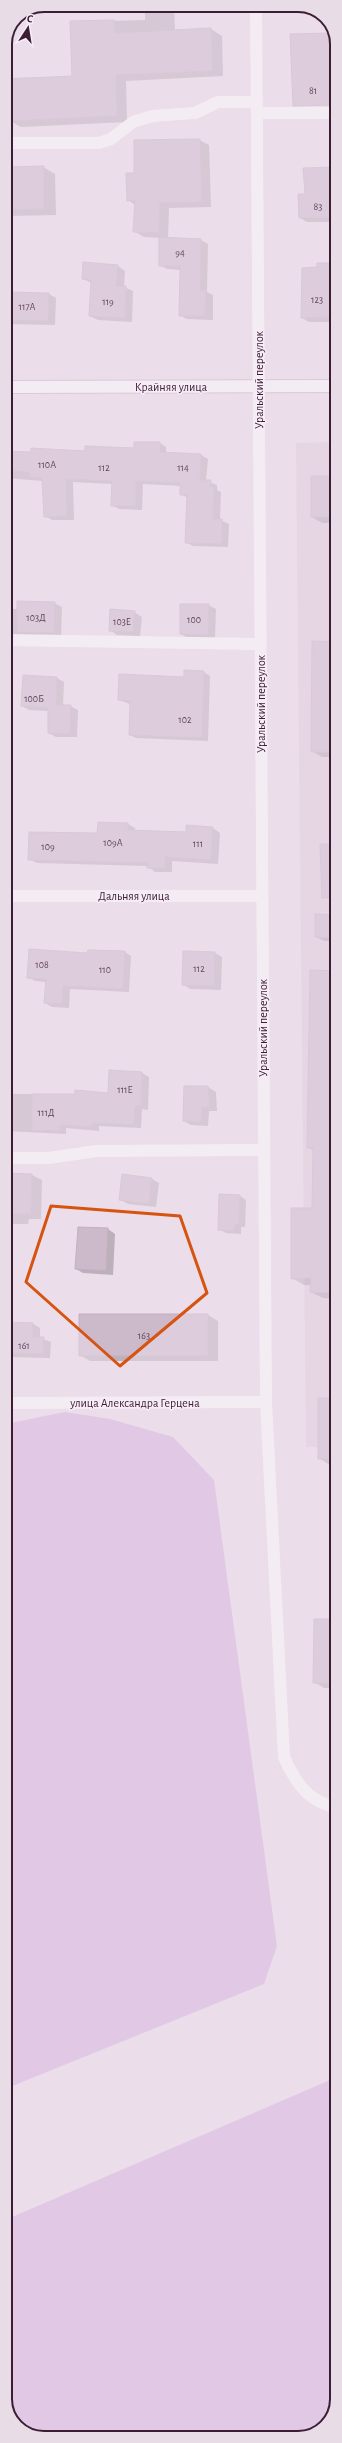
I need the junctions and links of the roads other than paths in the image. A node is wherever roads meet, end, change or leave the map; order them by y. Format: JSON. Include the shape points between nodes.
{"nodes":[{"id":1,"x":256,"y":12,"type":"edge"},
{"id":2,"x":257,"y":107,"type":"junction"},
{"id":3,"x":330,"y":112,"type":"edge"},
{"id":4,"x":12,"y":143,"type":"edge"},
{"id":5,"x":259,"y":386,"type":"junction"},
{"id":6,"x":330,"y":386,"type":"edge"},
{"id":7,"x":12,"y":387,"type":"edge"},
{"id":8,"x":12,"y":640,"type":"edge"},
{"id":9,"x":260,"y":644,"type":"junction"},
{"id":10,"x":12,"y":896,"type":"edge"},
{"id":11,"x":262,"y":896,"type":"junction"},
{"id":12,"x":264,"y":1150,"type":"junction"},
{"id":13,"x":12,"y":1158,"type":"edge"},
{"id":14,"x":266,"y":1402,"type":"junction"},
{"id":15,"x":12,"y":1403,"type":"edge"},
{"id":16,"x":330,"y":1806,"type":"edge"}],
"edges":[{"from":1,"to":2,"type":"street","name":"Уральский переулок"},
{"from":2,"to":3,"type":"street"},
{"from":2,"to":4,"type":"street","via":[[218,102],[195,113],[152,116],[133,122],[111,139],[99,143]]},
{"from":2,"to":5,"type":"street","name":"Уральский переулок"},
{"from":5,"to":6,"type":"street","name":"Крайняя улица"},
{"from":5,"to":7,"type":"street","name":"Крайняя улица"},
{"from":5,"to":9,"type":"street","name":"Уральский переулок"},
{"from":8,"to":9,"type":"street"},
{"from":9,"to":11,"type":"street","name":"Уральский переулок"},
{"from":10,"to":11,"type":"street","name":"Дальняя улица"},
{"from":11,"to":12,"type":"street","name":"Уральский переулок"},
{"from":12,"to":13,"type":"street","via":[[96,1151],[49,1158]]},
{"from":12,"to":14,"type":"street","name":"Уральский переулок"},
{"from":14,"to":15,"type":"street","name":"улица Александра Герцена"},
{"from":14,"to":16,"type":"street","name":"Уральский переулок","via":[[284,1757],[293,1778],[312,1798]]}]}
